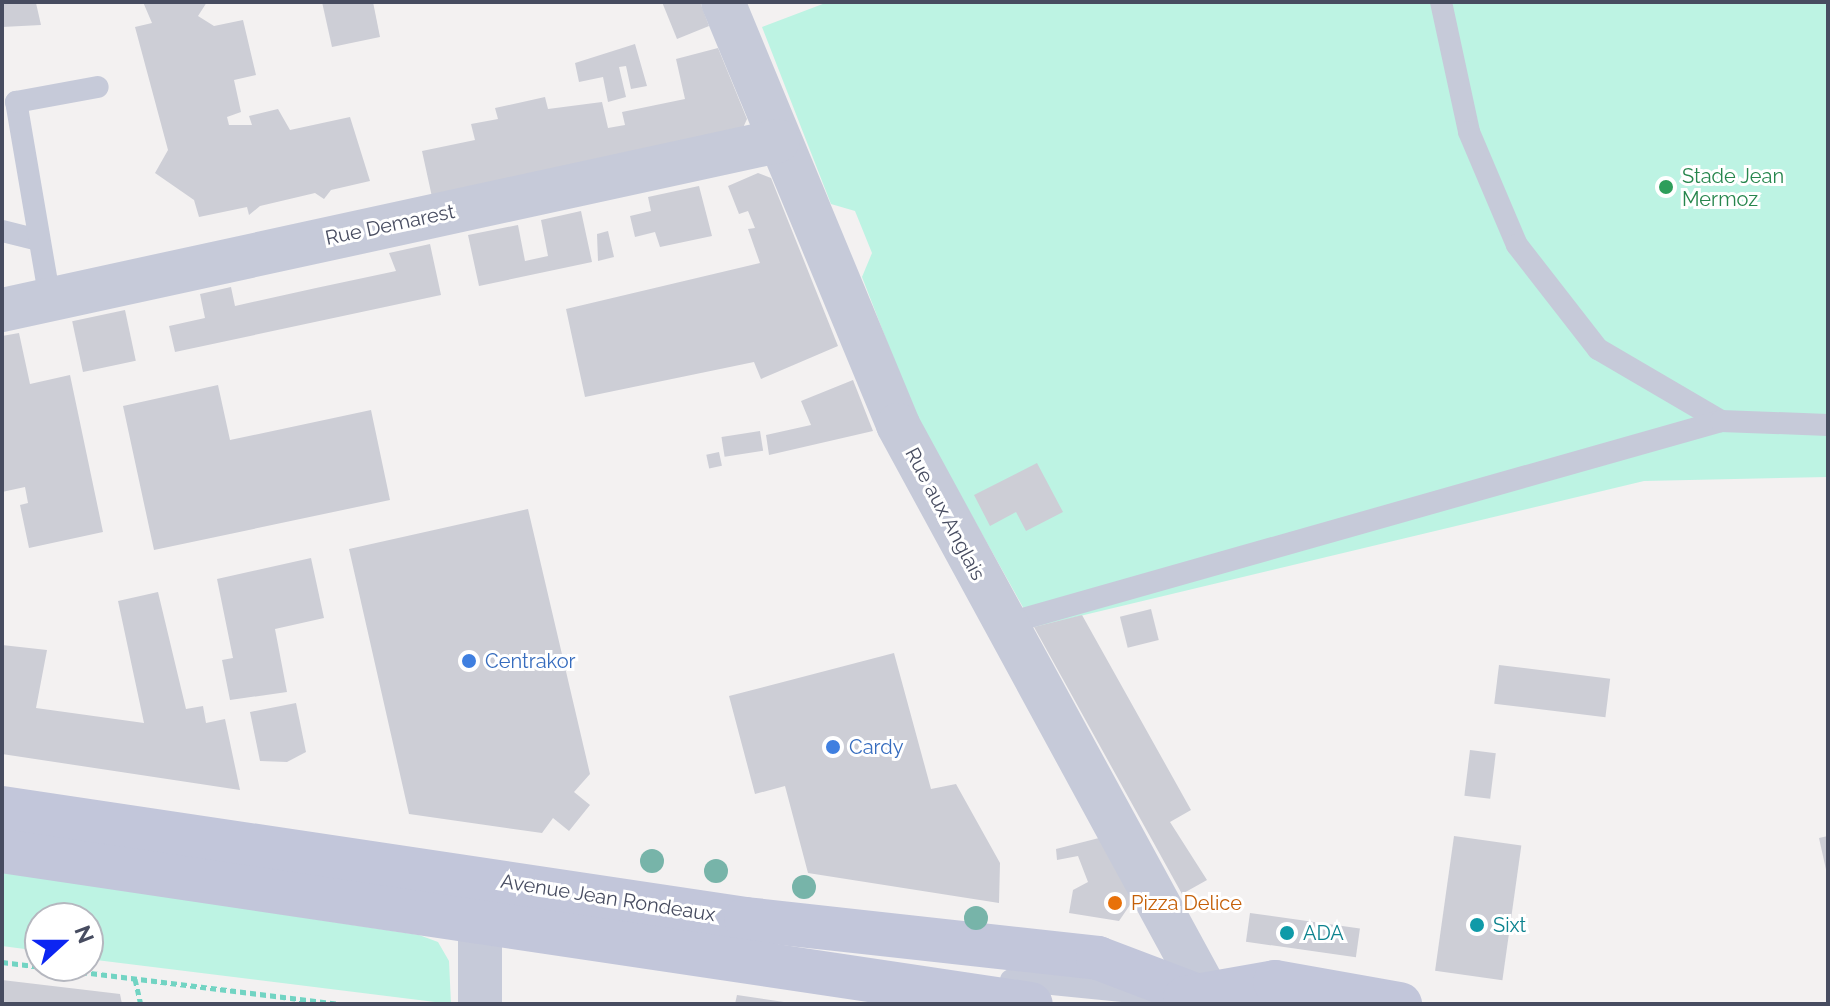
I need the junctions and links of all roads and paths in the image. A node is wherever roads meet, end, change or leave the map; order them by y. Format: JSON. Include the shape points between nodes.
{"nodes":[{"id":1,"x":723,"y":2,"type":"edge"},
{"id":2,"x":1441,"y":2,"type":"edge"},
{"id":3,"x":98,"y":87,"type":"dead end"},
{"id":4,"x":778,"y":141,"type":"junction"},
{"id":5,"x":2,"y":231,"type":"edge"},
{"id":6,"x":39,"y":240,"type":"junction"},
{"id":7,"x":50,"y":300,"type":"junction"},
{"id":8,"x":2,"y":310,"type":"edge"},
{"id":9,"x":1721,"y":421,"type":"junction"},
{"id":10,"x":1828,"y":425,"type":"edge"},
{"id":11,"x":1005,"y":624,"type":"junction"},
{"id":12,"x":2,"y":808,"type":"edge"},
{"id":13,"x":2,"y":829,"type":"edge"},
{"id":14,"x":2,"y":851,"type":"edge"},
{"id":15,"x":480,"y":923,"type":"junction"},
{"id":16,"x":2,"y":962,"type":"edge"},
{"id":17,"x":135,"y":979,"type":"junction"},
{"id":18,"x":1217,"y":1002,"type":"edge"},
{"id":19,"x":141,"y":1004,"type":"edge"},
{"id":20,"x":341,"y":1004,"type":"edge"},
{"id":21,"x":480,"y":1004,"type":"edge"},
{"id":22,"x":1031,"y":1004,"type":"edge"},
{"id":23,"x":1139,"y":1004,"type":"edge"},
{"id":24,"x":1400,"y":1004,"type":"edge"}],
"edges":[{"from":1,"to":4,"type":"street","name":"Rue aux Anglais"},
{"from":2,"to":9,"type":"lane","via":[[1469,132],[1517,245],[1598,349]]},
{"from":3,"to":6,"type":"lane","via":[[16,102]]},
{"from":4,"to":7,"type":"street","name":"Rue Demarest"},
{"from":4,"to":11,"type":"street","name":"Rue aux Anglais","via":[[898,425]]},
{"from":5,"to":6,"type":"lane"},
{"from":6,"to":7,"type":"lane"},
{"from":7,"to":8,"type":"street","name":"Rue Demarest"},
{"from":9,"to":10,"type":"lane"},
{"from":9,"to":11,"type":"lane"},
{"from":11,"to":18,"type":"street","name":"Rue aux Anglais"},
{"from":12,"to":18,"type":"main road","name":"Avenue Jean Rondeaux","via":[[746,919],[1098,958]]},
{"from":13,"to":18,"type":"lane","name":"Avenue Jean Rondeaux","via":[[1092,993]]},
{"from":14,"to":15,"type":"main road"},
{"from":15,"to":21,"type":"street"},
{"from":15,"to":22,"type":"main road"},
{"from":16,"to":17,"type":"path"},
{"from":17,"to":19,"type":"path"},
{"from":17,"to":20,"type":"path"},
{"from":18,"to":23,"type":"main road","name":"Avenue Jean Rondeaux"},
{"from":18,"to":24,"type":"main road","name":"Avenue Jean Rondeaux","via":[[1275,982]]}]}
